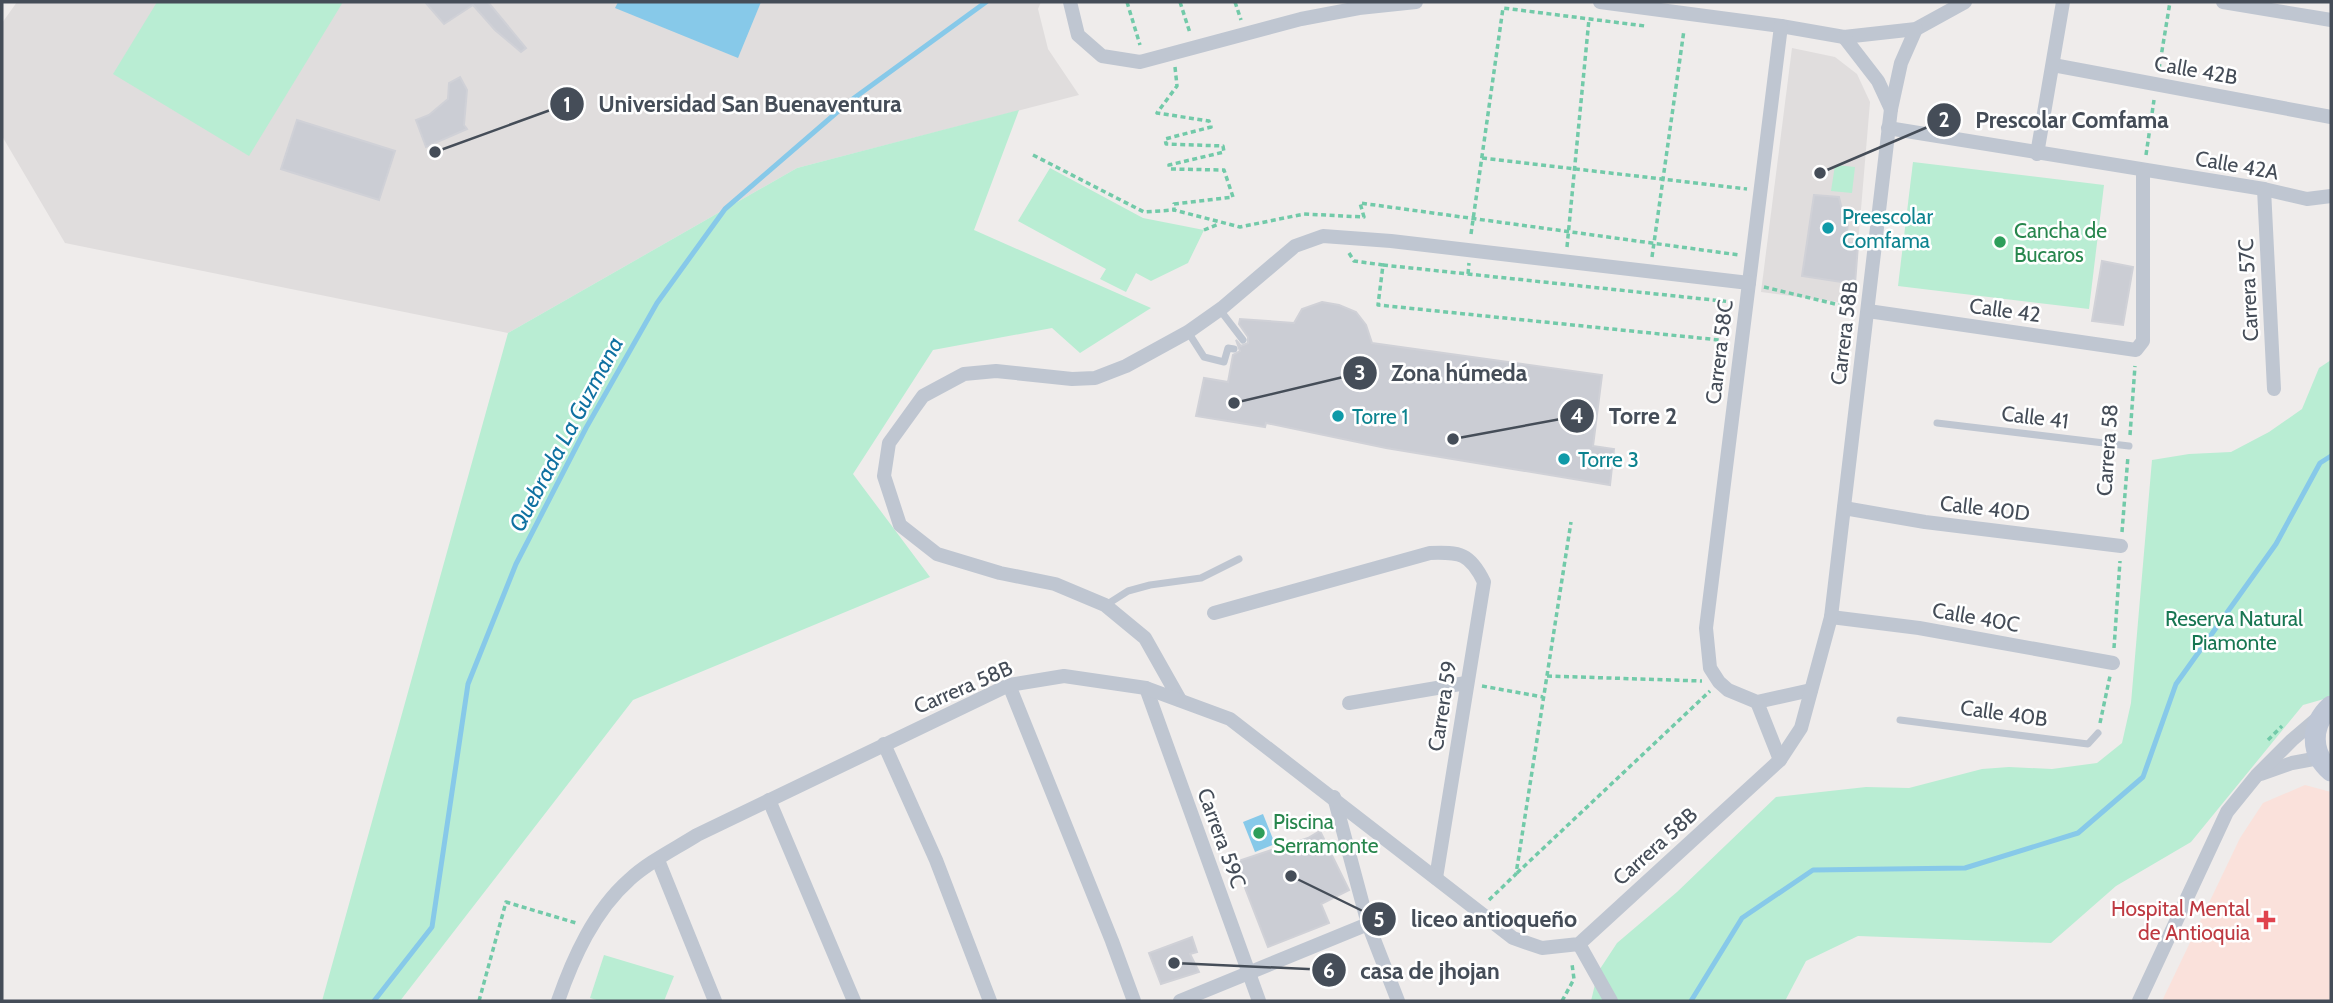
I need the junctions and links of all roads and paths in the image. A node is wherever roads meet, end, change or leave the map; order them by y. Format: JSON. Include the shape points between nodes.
{"nodes":[{"id":1,"x":1070,"y":2,"type":"edge"},
{"id":2,"x":1127,"y":2,"type":"edge"},
{"id":3,"x":1180,"y":2,"type":"edge"},
{"id":4,"x":1416,"y":2,"type":"edge"},
{"id":5,"x":1600,"y":2,"type":"edge"},
{"id":6,"x":1965,"y":2,"type":"edge"},
{"id":7,"x":2063,"y":2,"type":"edge"},
{"id":8,"x":2223,"y":2,"type":"edge"},
{"id":9,"x":1589,"y":19,"type":"junction"},
{"id":10,"x":2331,"y":20,"type":"edge"},
{"id":11,"x":1781,"y":26,"type":"junction"},
{"id":12,"x":1657,"y":27,"type":"dead end"},
{"id":13,"x":1916,"y":29,"type":"junction"},
{"id":14,"x":1684,"y":30,"type":"dead end"},
{"id":15,"x":1844,"y":37,"type":"junction"},
{"id":16,"x":1195,"y":49,"type":"junction"},
{"id":17,"x":1173,"y":54,"type":"junction"},
{"id":18,"x":1145,"y":61,"type":"junction"},
{"id":19,"x":2053,"y":65,"type":"junction"},
{"id":20,"x":1891,"y":109,"type":"junction"},
{"id":21,"x":2331,"y":117,"type":"edge"},
{"id":22,"x":1888,"y":128,"type":"junction"},
{"id":23,"x":2036,"y":153,"type":"junction"},
{"id":24,"x":1033,"y":155,"type":"dead end"},
{"id":25,"x":1482,"y":159,"type":"junction"},
{"id":26,"x":1575,"y":170,"type":"junction"},
{"id":27,"x":2143,"y":171,"type":"junction"},
{"id":28,"x":1748,"y":176,"type":"dead end"},
{"id":29,"x":1663,"y":180,"type":"junction"},
{"id":30,"x":2264,"y":189,"type":"junction"},
{"id":31,"x":2331,"y":196,"type":"edge"},
{"id":32,"x":1174,"y":210,"type":"junction"},
{"id":33,"x":1473,"y":219,"type":"junction"},
{"id":34,"x":1221,"y":223,"type":"junction"},
{"id":35,"x":1204,"y":230,"type":"dead end"},
{"id":36,"x":1570,"y":232,"type":"junction"},
{"id":37,"x":1654,"y":243,"type":"junction"},
{"id":38,"x":1348,"y":250,"type":"dead end"},
{"id":39,"x":1752,"y":257,"type":"junction"},
{"id":40,"x":1382,"y":265,"type":"junction"},
{"id":41,"x":1749,"y":283,"type":"junction"},
{"id":42,"x":1746,"y":304,"type":"junction"},
{"id":43,"x":1220,"y":309,"type":"junction"},
{"id":44,"x":1868,"y":312,"type":"junction"},
{"id":45,"x":1188,"y":332,"type":"junction"},
{"id":46,"x":1242,"y":340,"type":"dead end"},
{"id":47,"x":1719,"y":340,"type":"dead end"},
{"id":48,"x":1234,"y":349,"type":"dead end"},
{"id":49,"x":2136,"y":350,"type":"junction"},
{"id":50,"x":2274,"y":389,"type":"dead end"},
{"id":51,"x":1937,"y":423,"type":"dead end"},
{"id":52,"x":2129,"y":446,"type":"junction"},
{"id":53,"x":1844,"y":508,"type":"junction"},
{"id":54,"x":1571,"y":522,"type":"dead end"},
{"id":55,"x":2121,"y":546,"type":"junction"},
{"id":56,"x":1239,"y":559,"type":"dead end"},
{"id":57,"x":1105,"y":605,"type":"junction"},
{"id":58,"x":1214,"y":612,"type":"dead end"},
{"id":59,"x":1831,"y":617,"type":"junction"},
{"id":60,"x":2113,"y":663,"type":"junction"},
{"id":61,"x":1547,"y":676,"type":"junction"},
{"id":62,"x":1719,"y":682,"type":"junction"},
{"id":63,"x":1466,"y":683,"type":"junction"},
{"id":64,"x":1009,"y":685,"type":"junction"},
{"id":65,"x":1146,"y":688,"type":"junction"},
{"id":66,"x":1811,"y":690,"type":"junction"},
{"id":67,"x":1544,"y":697,"type":"junction"},
{"id":68,"x":1180,"y":700,"type":"junction"},
{"id":69,"x":1757,"y":702,"type":"junction"},
{"id":70,"x":1349,"y":703,"type":"dead end"},
{"id":71,"x":2328,"y":709,"type":"edge"},
{"id":72,"x":1900,"y":720,"type":"dead end"},
{"id":73,"x":2098,"y":733,"type":"joint"},
{"id":74,"x":884,"y":744,"type":"junction"},
{"id":75,"x":1780,"y":760,"type":"junction"},
{"id":76,"x":2325,"y":764,"type":"edge"},
{"id":77,"x":2257,"y":775,"type":"junction"},
{"id":78,"x":1334,"y":797,"type":"junction"},
{"id":79,"x":769,"y":800,"type":"junction"},
{"id":80,"x":657,"y":860,"type":"junction"},
{"id":81,"x":1516,"y":874,"type":"junction"},
{"id":82,"x":1436,"y":878,"type":"junction"},
{"id":83,"x":1477,"y":911,"type":"junction"},
{"id":84,"x":1368,"y":924,"type":"junction"},
{"id":85,"x":592,"y":927,"type":"junction"},
{"id":86,"x":1574,"y":944,"type":"junction"},
{"id":87,"x":1248,"y":973,"type":"junction"},
{"id":88,"x":479,"y":1001,"type":"edge"},
{"id":89,"x":558,"y":1001,"type":"edge"},
{"id":90,"x":715,"y":1001,"type":"edge"},
{"id":91,"x":854,"y":1001,"type":"edge"},
{"id":92,"x":990,"y":1001,"type":"edge"},
{"id":93,"x":1134,"y":1001,"type":"edge"},
{"id":94,"x":1180,"y":1001,"type":"edge"},
{"id":95,"x":1259,"y":1001,"type":"edge"},
{"id":96,"x":1398,"y":1001,"type":"edge"},
{"id":97,"x":1562,"y":1001,"type":"edge"},
{"id":98,"x":1611,"y":1001,"type":"edge"},
{"id":99,"x":2139,"y":1001,"type":"edge"}],
"edges":[{"from":1,"to":18,"type":"street","via":[[1078,35],[1102,56]]},
{"from":2,"to":18,"type":"path"},
{"from":3,"to":16,"type":"path"},
{"from":4,"to":16,"type":"street","via":[[1301,19]]},
{"from":5,"to":11,"type":"street"},
{"from":6,"to":13,"type":"street"},
{"from":7,"to":19,"type":"street"},
{"from":8,"to":10,"type":"street"},
{"from":9,"to":12,"type":"path"},
{"from":9,"to":25,"type":"path","via":[[1503,8]]},
{"from":9,"to":26,"type":"path"},
{"from":11,"to":15,"type":"street"},
{"from":11,"to":39,"type":"street","name":"Carrera 58C"},
{"from":13,"to":15,"type":"street"},
{"from":13,"to":20,"type":"street","name":"Carrera 58B","via":[[1901,63]]},
{"from":14,"to":29,"type":"path"},
{"from":15,"to":20,"type":"street","via":[[1878,81]]},
{"from":16,"to":17,"type":"street"},
{"from":17,"to":18,"type":"street"},
{"from":17,"to":32,"type":"path","via":[[1177,86],[1157,113],[1209,121],[1211,127],[1165,139],[1166,144],[1223,146],[1224,152],[1169,165],[1170,169],[1224,170],[1233,197],[1174,204]]},
{"from":19,"to":21,"type":"street","name":"Calle 42B"},
{"from":19,"to":23,"type":"street"},
{"from":20,"to":22,"type":"street","name":"Carrera 58B"},
{"from":22,"to":23,"type":"street","name":"Calle 42A"},
{"from":22,"to":44,"type":"street","name":"Carrera 58B"},
{"from":23,"to":27,"type":"street","name":"Calle 42A"},
{"from":24,"to":32,"type":"path","via":[[1144,212]]},
{"from":25,"to":26,"type":"path"},
{"from":25,"to":33,"type":"path"},
{"from":26,"to":29,"type":"path"},
{"from":26,"to":36,"type":"path"},
{"from":27,"to":30,"type":"street","name":"Calle 42A"},
{"from":27,"to":49,"type":"street","via":[[2143,341]]},
{"from":28,"to":29,"type":"path","via":[[1746,190]]},
{"from":29,"to":37,"type":"path"},
{"from":30,"to":31,"type":"street","name":"Calle 42A","via":[[2307,199]]},
{"from":30,"to":50,"type":"street","name":"Carrera 57C"},
{"from":32,"to":34,"type":"path"},
{"from":33,"to":34,"type":"path","via":[[1360,202],[1363,217],[1304,214],[1240,227]]},
{"from":33,"to":36,"type":"path"},
{"from":34,"to":35,"type":"path"},
{"from":36,"to":37,"type":"path"},
{"from":37,"to":39,"type":"path"},
{"from":38,"to":40,"type":"path","via":[[1353,261]]},
{"from":39,"to":41,"type":"street","name":"Carrera 58C"},
{"from":40,"to":42,"type":"path"},
{"from":40,"to":47,"type":"path","via":[[1378,305]]},
{"from":41,"to":42,"type":"street","name":"Carrera 58C"},
{"from":41,"to":43,"type":"street","via":[[1323,236],[1295,246]]},
{"from":41,"to":44,"type":"path"},
{"from":42,"to":62,"type":"street","name":"Carrera 58C","via":[[1706,628],[1710,668]]},
{"from":43,"to":45,"type":"street"},
{"from":43,"to":46,"type":"lane"},
{"from":44,"to":49,"type":"street","name":"Calle 42"},
{"from":44,"to":53,"type":"street","name":"Carrera 58B"},
{"from":45,"to":48,"type":"lane","via":[[1204,356],[1224,362],[1228,348]]},
{"from":45,"to":57,"type":"street","via":[[1095,379],[996,371],[964,374],[923,396],[889,443],[884,476],[900,525],[937,554],[1055,584]]},
{"from":49,"to":52,"type":"path","name":"Carrera 58"},
{"from":51,"to":52,"type":"lane","name":"Calle 41"},
{"from":52,"to":55,"type":"path","name":"Carrera 58"},
{"from":53,"to":55,"type":"street","name":"Calle 40D"},
{"from":53,"to":59,"type":"street","name":"Carrera 58B"},
{"from":54,"to":61,"type":"path"},
{"from":55,"to":60,"type":"path","name":"Carrera 58"},
{"from":56,"to":57,"type":"lane","via":[[1200,578],[1128,591]]},
{"from":57,"to":68,"type":"street","via":[[1145,638]]},
{"from":58,"to":63,"type":"street","name":"Carrera 59","via":[[1430,553],[1457,552],[1476,564],[1484,582]]},
{"from":59,"to":60,"type":"street","name":"Calle 40C"},
{"from":59,"to":66,"type":"street","name":"Carrera 58B"},
{"from":60,"to":73,"type":"path","name":"Carrera 58"},
{"from":61,"to":62,"type":"path"},
{"from":61,"to":67,"type":"path"},
{"from":62,"to":69,"type":"street"},
{"from":62,"to":81,"type":"path"},
{"from":63,"to":67,"type":"path"},
{"from":63,"to":70,"type":"street"},
{"from":63,"to":82,"type":"street","name":"Carrera 59"},
{"from":64,"to":65,"type":"street","name":"Carrera 58B","via":[[1064,676]]},
{"from":64,"to":74,"type":"street","name":"Carrera 58B"},
{"from":64,"to":93,"type":"street"},
{"from":65,"to":68,"type":"street","name":"Carrera 58B"},
{"from":65,"to":87,"type":"street","name":"Carrera 59C"},
{"from":66,"to":69,"type":"street"},
{"from":66,"to":75,"type":"street","name":"Carrera 58B","via":[[1801,728]]},
{"from":67,"to":81,"type":"path"},
{"from":68,"to":78,"type":"street","name":"Carrera 58B","via":[[1230,719]]},
{"from":69,"to":75,"type":"street"},
{"from":71,"to":76,"type":"street","via":[[2315,738]]},
{"from":71,"to":77,"type":"street"},
{"from":72,"to":73,"type":"lane","name":"Calle 40B","via":[[2088,744]]},
{"from":74,"to":79,"type":"street","name":"Carrera 58B"},
{"from":74,"to":92,"type":"street"},
{"from":75,"to":86,"type":"street","name":"Carrera 58B"},
{"from":76,"to":77,"type":"street","via":[[2292,763]]},
{"from":77,"to":99,"type":"street","via":[[2228,812]]},
{"from":78,"to":82,"type":"street","name":"Carrera 58B"},
{"from":78,"to":84,"type":"street"},
{"from":79,"to":80,"type":"street","name":"Carrera 58B"},
{"from":79,"to":91,"type":"street"},
{"from":80,"to":85,"type":"street","name":"Carrera 58B","via":[[629,879]]},
{"from":80,"to":90,"type":"street"},
{"from":81,"to":83,"type":"path"},
{"from":82,"to":83,"type":"street","name":"Carrera 58B"},
{"from":83,"to":86,"type":"street","name":"Carrera 58B","via":[[1513,938],[1542,948]]},
{"from":84,"to":87,"type":"street"},
{"from":84,"to":96,"type":"street"},
{"from":85,"to":88,"type":"path","via":[[506,902]]},
{"from":85,"to":89,"type":"street","name":"Carrera 58B"},
{"from":86,"to":97,"type":"path","via":[[1574,979]]},
{"from":86,"to":98,"type":"street"},
{"from":87,"to":94,"type":"street"},
{"from":87,"to":95,"type":"street","name":"Carrera 59C"}]}
